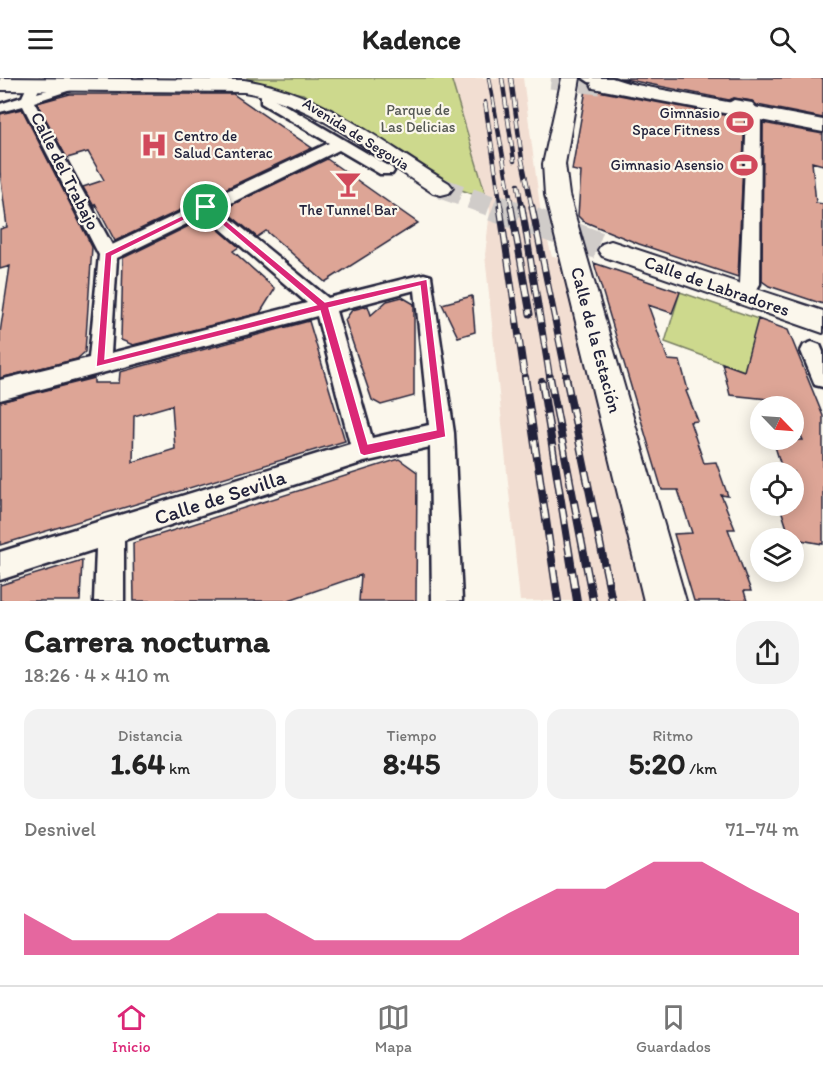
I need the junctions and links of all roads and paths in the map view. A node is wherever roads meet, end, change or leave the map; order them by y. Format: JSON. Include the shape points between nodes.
{"nodes":[{"id":1,"x":0,"y":79,"type":"edge"},
{"id":2,"x":122,"y":79,"type":"edge"},
{"id":3,"x":582,"y":81,"type":"edge"},
{"id":4,"x":0,"y":84,"type":"edge"},
{"id":5,"x":266,"y":89,"type":"junction"},
{"id":6,"x":31,"y":93,"type":"junction"},
{"id":7,"x":0,"y":108,"type":"edge"},
{"id":8,"x":752,"y":113,"type":"junction"},
{"id":9,"x":823,"y":126,"type":"edge"},
{"id":10,"x":339,"y":144,"type":"junction"},
{"id":11,"x":386,"y":171,"type":"dead end"},
{"id":12,"x":441,"y":188,"type":"tunnel mouth"},
{"id":13,"x":206,"y":207,"type":"junction"},
{"id":14,"x":611,"y":250,"type":"tunnel mouth"},
{"id":15,"x":108,"y":255,"type":"junction"},
{"id":16,"x":750,"y":284,"type":"dead end"},
{"id":17,"x":324,"y":306,"type":"junction"},
{"id":18,"x":823,"y":322,"type":"edge"},
{"id":19,"x":812,"y":351,"type":"dead end"},
{"id":20,"x":99,"y":364,"type":"junction"},
{"id":21,"x":823,"y":378,"type":"edge"},
{"id":22,"x":0,"y":390,"type":"edge"},
{"id":23,"x":442,"y":434,"type":"junction"},
{"id":24,"x":364,"y":450,"type":"junction"},
{"id":25,"x":110,"y":533,"type":"junction"},
{"id":26,"x":0,"y":566,"type":"edge"},
{"id":27,"x":109,"y":601,"type":"edge"},
{"id":28,"x":447,"y":601,"type":"edge"},
{"id":29,"x":665,"y":601,"type":"edge"}],
"edges":[{"from":1,"to":2,"type":"main road"},
{"from":3,"to":8,"type":"main road"},
{"from":3,"to":8,"type":"street"},
{"from":3,"to":29,"type":"main road","name":"Calle de la Estación","via":[[554,164],[556,195]]},
{"from":4,"to":6,"type":"main road","name":"Avenida de Segovia"},
{"from":5,"to":6,"type":"main road","name":"Avenida de Segovia","via":[[79,85]]},
{"from":5,"to":10,"type":"street","name":"Avenida de Segovia","via":[[266,100]]},
{"from":5,"to":12,"type":"main road","name":"Avenida de Segovia","via":[[296,97]]},
{"from":6,"to":7,"type":"street"},
{"from":6,"to":15,"type":"street","name":"Calle del Trabajo"},
{"from":8,"to":9,"type":"main road"},
{"from":8,"to":16,"type":"street"},
{"from":10,"to":11,"type":"street","name":"Avenida de Segovia"},
{"from":10,"to":13,"type":"street"},
{"from":13,"to":15,"type":"street"},
{"from":13,"to":17,"type":"street"},
{"from":14,"to":18,"type":"main road","name":"Calle de Labradores"},
{"from":15,"to":20,"type":"street"},
{"from":17,"to":20,"type":"street"},
{"from":17,"to":23,"type":"street","via":[[424,281]]},
{"from":17,"to":24,"type":"street"},
{"from":19,"to":21,"type":"street"},
{"from":20,"to":22,"type":"street"},
{"from":23,"to":24,"type":"street","name":"Calle de Sevilla"},
{"from":23,"to":28,"type":"street"},
{"from":24,"to":25,"type":"street","name":"Calle de Sevilla"},
{"from":25,"to":26,"type":"street","name":"Calle de Sevilla"},
{"from":25,"to":27,"type":"street"}]}
